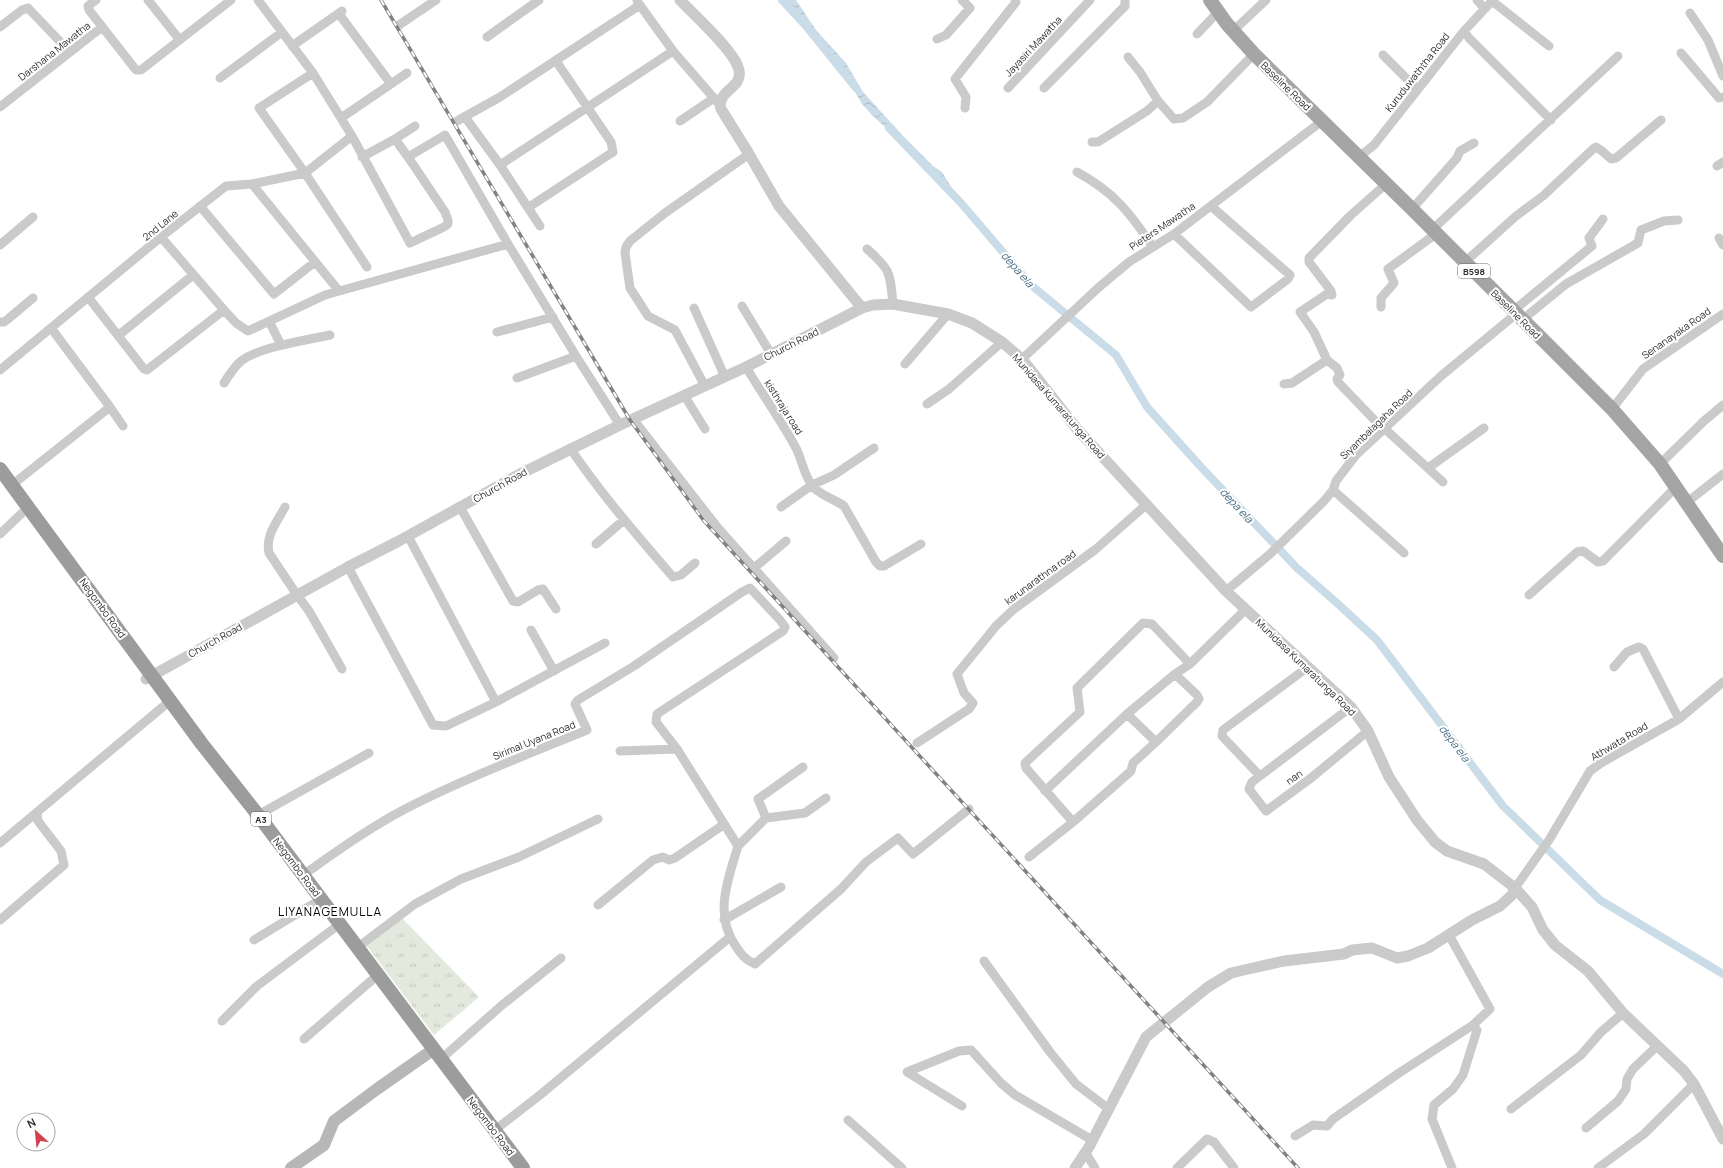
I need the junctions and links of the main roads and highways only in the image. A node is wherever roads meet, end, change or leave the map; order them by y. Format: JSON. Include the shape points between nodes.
{"nodes":[{"id":1,"x":1210,"y":0,"type":"edge"},
{"id":2,"x":0,"y":469,"type":"edge"},
{"id":3,"x":6,"y":484,"type":"edge"},
{"id":4,"x":1723,"y":556,"type":"edge"},
{"id":5,"x":148,"y":677,"type":"junction"},
{"id":6,"x":434,"y":1054,"type":"junction"},
{"id":7,"x":291,"y":1168,"type":"edge"},
{"id":8,"x":512,"y":1168,"type":"edge"},
{"id":9,"x":523,"y":1168,"type":"edge"}],
"edges":[{"from":1,"to":4,"type":"main road","name":"Baseline Road","number":"B598","via":[[1254,54],[1612,409],[1660,464]]},
{"from":2,"to":3,"type":"highway","name":"Negombo Road","number":"A3"},
{"from":3,"to":5,"type":"highway","name":"Negombo Road","number":"A3"},
{"from":3,"to":5,"type":"highway","name":"Negombo Road","number":"A3","via":[[22,513]]},
{"from":5,"to":6,"type":"highway","name":"Negombo Road","number":"A3","via":[[258,815],[358,947]]},
{"from":5,"to":6,"type":"highway","name":"Negombo Road","number":"A3","via":[[165,705],[314,904],[372,980]]},
{"from":6,"to":7,"type":"main road","via":[[334,1121],[324,1145]]},
{"from":6,"to":8,"type":"highway","name":"Negombo Road","number":"A3"},
{"from":6,"to":9,"type":"highway","name":"Negombo Road","number":"A3"}]}
